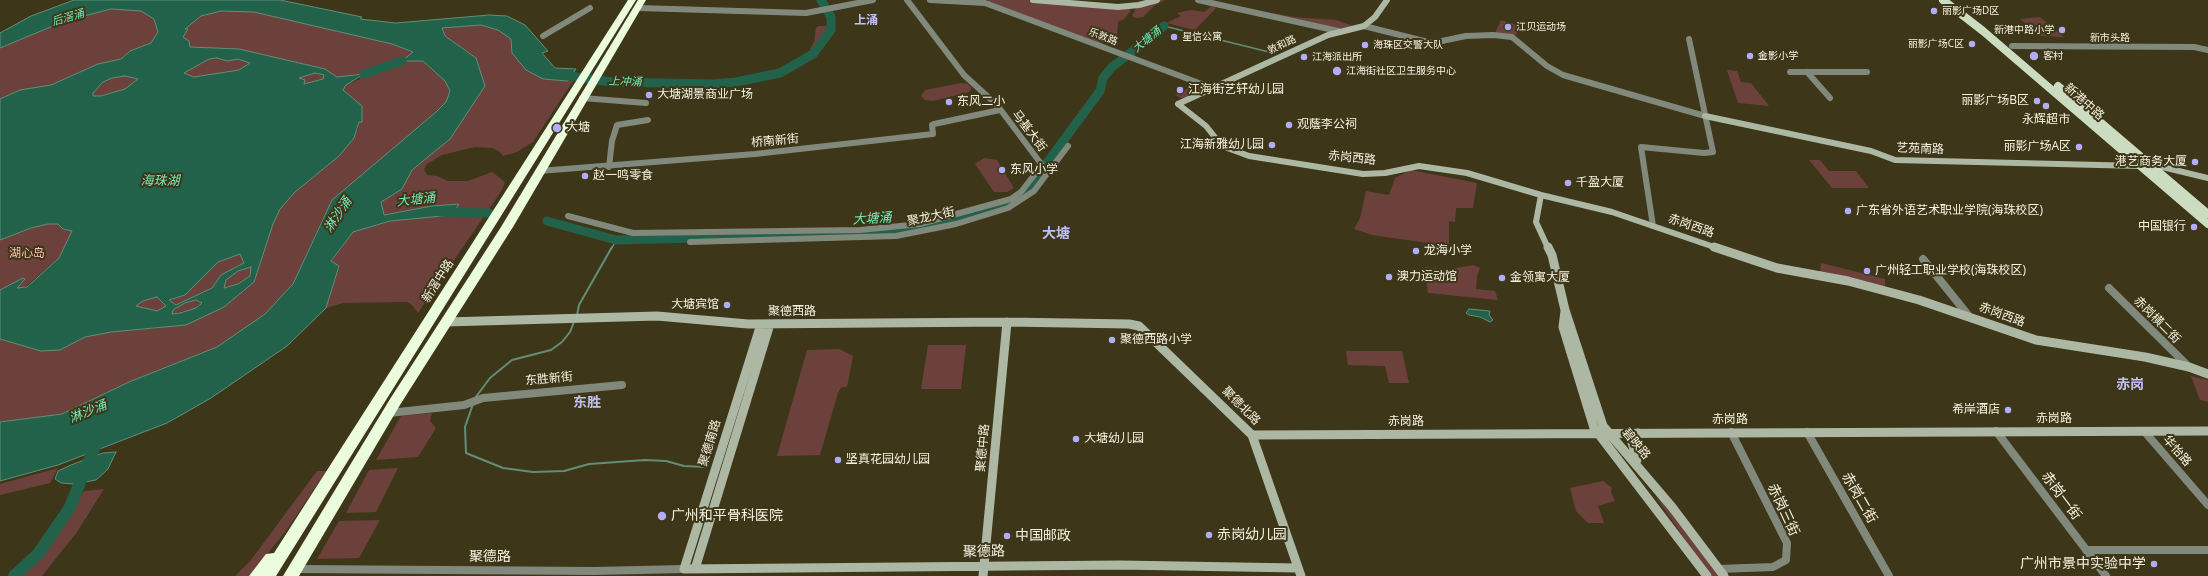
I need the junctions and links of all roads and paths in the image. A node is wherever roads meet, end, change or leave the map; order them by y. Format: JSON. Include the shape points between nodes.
{"nodes":[{"id":1,"x":646,"y":0,"type":"edge"},
{"id":2,"x":873,"y":0,"type":"edge"},
{"id":3,"x":906,"y":0,"type":"edge"},
{"id":4,"x":930,"y":0,"type":"edge"},
{"id":5,"x":1033,"y":0,"type":"edge"},
{"id":6,"x":1047,"y":0,"type":"edge"},
{"id":7,"x":1150,"y":0,"type":"edge"},
{"id":8,"x":1157,"y":0,"type":"edge"},
{"id":9,"x":1198,"y":0,"type":"edge"},
{"id":10,"x":1387,"y":0,"type":"edge"},
{"id":11,"x":1943,"y":0,"type":"edge"},
{"id":12,"x":1952,"y":0,"type":"edge"},
{"id":13,"x":985,"y":2,"type":"edge"},
{"id":14,"x":633,"y":5,"type":"edge"},
{"id":15,"x":590,"y":8,"type":"dead end"},
{"id":16,"x":1364,"y":26,"type":"junction"},
{"id":17,"x":1338,"y":31,"type":"junction"},
{"id":18,"x":543,"y":36,"type":"dead end"},
{"id":19,"x":1689,"y":39,"type":"dead end"},
{"id":20,"x":2012,"y":46,"type":"junction"},
{"id":21,"x":2208,"y":50,"type":"edge"},
{"id":22,"x":1790,"y":72,"type":"dead end"},
{"id":23,"x":1807,"y":72,"type":"junction"},
{"id":24,"x":1867,"y":72,"type":"dead end"},
{"id":25,"x":1215,"y":89,"type":"junction"},
{"id":26,"x":582,"y":98,"type":"junction"},
{"id":27,"x":1830,"y":98,"type":"dead end"},
{"id":28,"x":646,"y":103,"type":"dead end"},
{"id":29,"x":1178,"y":104,"type":"joint"},
{"id":30,"x":1000,"y":110,"type":"junction"},
{"id":31,"x":1705,"y":116,"type":"junction"},
{"id":32,"x":648,"y":120,"type":"dead end"},
{"id":33,"x":1724,"y":120,"type":"junction"},
{"id":34,"x":1707,"y":126,"type":"junction"},
{"id":35,"x":1068,"y":146,"type":"dead end"},
{"id":36,"x":2145,"y":165,"type":"junction"},
{"id":37,"x":609,"y":167,"type":"junction"},
{"id":38,"x":539,"y":172,"type":"junction"},
{"id":39,"x":2163,"y":176,"type":"junction"},
{"id":40,"x":2208,"y":179,"type":"edge"},
{"id":41,"x":1541,"y":195,"type":"junction"},
{"id":42,"x":2208,"y":214,"type":"edge"},
{"id":43,"x":568,"y":216,"type":"dead end"},
{"id":44,"x":2208,"y":224,"type":"edge"},
{"id":45,"x":1653,"y":226,"type":"junction"},
{"id":46,"x":690,"y":242,"type":"dead end"},
{"id":47,"x":1923,"y":258,"type":"dead end"},
{"id":48,"x":2109,"y":288,"type":"dead end"},
{"id":49,"x":1565,"y":310,"type":"junction"},
{"id":50,"x":1968,"y":315,"type":"junction"},
{"id":51,"x":446,"y":322,"type":"junction"},
{"id":52,"x":1007,"y":322,"type":"junction"},
{"id":53,"x":761,"y":324,"type":"junction"},
{"id":54,"x":770,"y":324,"type":"junction"},
{"id":55,"x":1139,"y":326,"type":"joint"},
{"id":56,"x":2189,"y":367,"type":"junction"},
{"id":57,"x":2208,"y":374,"type":"edge"},
{"id":58,"x":622,"y":385,"type":"dead end"},
{"id":59,"x":389,"y":414,"type":"junction"},
{"id":60,"x":1996,"y":431,"type":"junction"},
{"id":61,"x":2144,"y":431,"type":"junction"},
{"id":62,"x":2208,"y":431,"type":"edge"},
{"id":63,"x":1731,"y":432,"type":"junction"},
{"id":64,"x":1806,"y":432,"type":"junction"},
{"id":65,"x":1598,"y":433,"type":"junction"},
{"id":66,"x":1610,"y":433,"type":"junction"},
{"id":67,"x":1638,"y":433,"type":"junction"},
{"id":68,"x":1252,"y":435,"type":"junction"},
{"id":69,"x":1643,"y":472,"type":"junction"},
{"id":70,"x":2208,"y":505,"type":"edge"},
{"id":71,"x":308,"y":512,"type":"junction"},
{"id":72,"x":2086,"y":550,"type":"junction"},
{"id":73,"x":2208,"y":550,"type":"edge"},
{"id":74,"x":695,"y":569,"type":"junction"},
{"id":75,"x":684,"y":570,"type":"junction"},
{"id":76,"x":984,"y":571,"type":"edge"},
{"id":77,"x":1299,"y":572,"type":"edge"},
{"id":78,"x":1722,"y":573,"type":"edge"},
{"id":79,"x":293,"y":574,"type":"edge"},
{"id":80,"x":257,"y":576,"type":"edge"},
{"id":81,"x":268,"y":576,"type":"edge"},
{"id":82,"x":1706,"y":576,"type":"edge"},
{"id":83,"x":1889,"y":576,"type":"edge"},
{"id":84,"x":2106,"y":576,"type":"edge"}],
"edges":[{"from":1,"to":14,"type":"highway"},
{"from":2,"to":14,"type":"street","via":[[806,13]]},
{"from":3,"to":30,"type":"street","name":"马基大街","via":[[964,75]]},
{"from":4,"to":13,"type":"street","name":"乐敦路"},
{"from":5,"to":8,"type":"street","via":[[1118,7]]},
{"from":6,"to":7,"type":"street","via":[[1124,4]]},
{"from":9,"to":17,"type":"street"},
{"from":10,"to":16,"type":"street","via":[[1375,18]]},
{"from":11,"to":36,"type":"main road","name":"新港中路"},
{"from":12,"to":20,"type":"main road","name":"新港中路"},
{"from":13,"to":25,"type":"street","name":"乐敦路"},
{"from":14,"to":26,"type":"highway","via":[[599,72]]},
{"from":14,"to":71,"type":"highway","name":"新滘中路","via":[[583,77],[478,247]]},
{"from":15,"to":18,"type":"street"},
{"from":16,"to":17,"type":"street","name":"敦和路"},
{"from":16,"to":31,"type":"street","via":[[1432,43],[1462,36],[1512,37],[1551,68],[1593,84]]},
{"from":17,"to":25,"type":"street","name":"敦和路"},
{"from":19,"to":31,"type":"street"},
{"from":20,"to":21,"type":"street","name":"新市头路","via":[[2190,47]]},
{"from":20,"to":36,"type":"main road","name":"新港中路"},
{"from":22,"to":23,"type":"street"},
{"from":23,"to":24,"type":"street"},
{"from":23,"to":27,"type":"street"},
{"from":25,"to":29,"type":"street","name":"敦和路"},
{"from":26,"to":28,"type":"street"},
{"from":26,"to":38,"type":"highway"},
{"from":29,"to":41,"type":"street","name":"赤岗西路","via":[[1206,126],[1222,146],[1249,156],[1363,174],[1420,166],[1436,167],[1490,178]]},
{"from":30,"to":37,"type":"street","name":"桥南新街","via":[[934,124],[933,134],[824,148]]},
{"from":30,"to":43,"type":"street","name":"马基大街","via":[[1042,165],[1021,192],[1011,199],[920,224],[860,230],[633,233]]},
{"from":31,"to":33,"type":"street","name":"艺苑南路"},
{"from":31,"to":34,"type":"street"},
{"from":32,"to":37,"type":"street","via":[[617,124]]},
{"from":33,"to":34,"type":"street"},
{"from":33,"to":36,"type":"street","name":"艺苑南路","via":[[1871,151],[1896,160]]},
{"from":34,"to":45,"type":"street","via":[[1712,153],[1641,147]]},
{"from":35,"to":46,"type":"street","name":"聚龙大街","via":[[1034,191],[1008,208],[948,225],[896,236]]},
{"from":36,"to":39,"type":"main road","name":"新港中路"},
{"from":36,"to":40,"type":"street","name":"艺苑南路"},
{"from":36,"to":44,"type":"main road","name":"新港中路"},
{"from":37,"to":38,"type":"street","name":"桥南新街"},
{"from":38,"to":51,"type":"highway"},
{"from":39,"to":40,"type":"street","via":[[2175,174]]},
{"from":39,"to":42,"type":"main road","name":"新港中路"},
{"from":41,"to":45,"type":"street","name":"赤岗西路","via":[[1612,212]]},
{"from":41,"to":49,"type":"street","name":"碧映路","via":[[1536,222],[1552,255]]},
{"from":45,"to":50,"type":"street","name":"赤岗西路","via":[[1777,268],[1867,285]]},
{"from":47,"to":50,"type":"street"},
{"from":48,"to":56,"type":"street","name":"赤岗横二街"},
{"from":49,"to":65,"type":"street","name":"碧映路","via":[[1563,320],[1567,342],[1588,413]]},
{"from":49,"to":66,"type":"street","name":"碧映路","via":[[1599,418]]},
{"from":50,"to":56,"type":"street","name":"赤岗西路","via":[[2047,343],[2121,352]]},
{"from":51,"to":53,"type":"street","name":"聚德西路","via":[[658,316]]},
{"from":51,"to":59,"type":"highway"},
{"from":52,"to":54,"type":"street","name":"聚德西路"},
{"from":52,"to":55,"type":"street","name":"聚德西路"},
{"from":52,"to":76,"type":"street","name":"聚德中路"},
{"from":53,"to":54,"type":"street","name":"聚德西路"},
{"from":53,"to":75,"type":"street","name":"聚德南路"},
{"from":54,"to":74,"type":"street","name":"聚德南路"},
{"from":55,"to":68,"type":"street","name":"聚德北路"},
{"from":56,"to":57,"type":"street","name":"赤岗西路"},
{"from":58,"to":59,"type":"street","name":"东胜新街","via":[[479,399],[464,405]]},
{"from":59,"to":79,"type":"highway"},
{"from":60,"to":61,"type":"street","name":"赤岗路"},
{"from":60,"to":64,"type":"street","name":"赤岗路"},
{"from":60,"to":72,"type":"street","name":"赤岗一街"},
{"from":61,"to":62,"type":"street","name":"赤岗路"},
{"from":61,"to":70,"type":"street","name":"华怡路"},
{"from":63,"to":64,"type":"street","name":"赤岗路"},
{"from":63,"to":67,"type":"street","name":"赤岗路"},
{"from":63,"to":78,"type":"street","name":"赤岗三街","via":[[1787,543],[1786,560],[1773,567]]},
{"from":64,"to":83,"type":"street","name":"赤岗二街"},
{"from":65,"to":66,"type":"street","name":"赤岗路"},
{"from":65,"to":68,"type":"street","name":"赤岗路"},
{"from":65,"to":82,"type":"street","name":"碧映路"},
{"from":66,"to":67,"type":"street","name":"赤岗路"},
{"from":66,"to":69,"type":"street","name":"碧映路"},
{"from":67,"to":69,"type":"street","via":[[1633,436],[1631,445]]},
{"from":68,"to":77,"type":"street","name":"聚德北路"},
{"from":69,"to":78,"type":"street","name":"碧映路"},
{"from":71,"to":80,"type":"highway"},
{"from":71,"to":81,"type":"highway","name":"新滘中路"},
{"from":72,"to":73,"type":"street"},
{"from":72,"to":84,"type":"street","name":"赤岗一街"},
{"from":74,"to":75,"type":"street","name":"聚德路"},
{"from":74,"to":76,"type":"street","name":"聚德路"},
{"from":75,"to":79,"type":"street","name":"聚德路"},
{"from":76,"to":77,"type":"street","name":"聚德路","via":[[1120,565]]}]}
